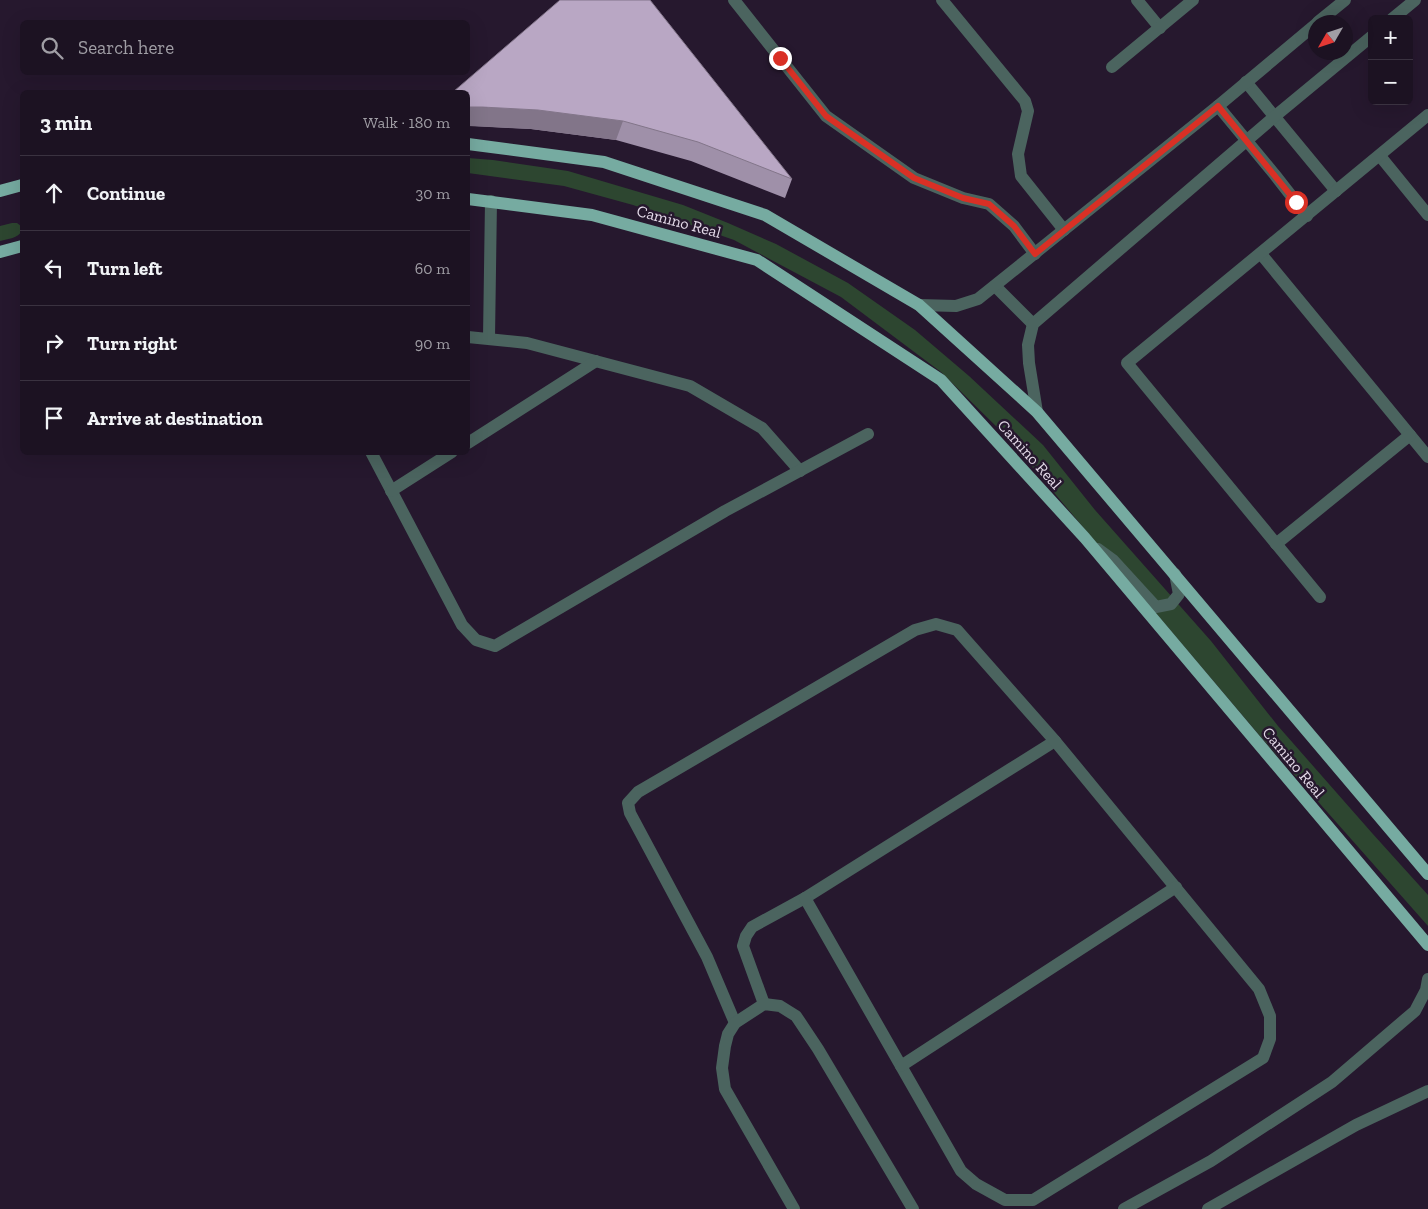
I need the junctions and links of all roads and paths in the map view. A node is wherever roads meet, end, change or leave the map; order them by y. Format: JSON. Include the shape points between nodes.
{"nodes":[{"id":1,"x":734,"y":0,"type":"edge"},
{"id":2,"x":942,"y":0,"type":"edge"},
{"id":3,"x":1137,"y":0,"type":"edge"},
{"id":4,"x":1193,"y":0,"type":"edge"},
{"id":5,"x":1345,"y":0,"type":"edge"},
{"id":6,"x":1415,"y":0,"type":"edge"},
{"id":7,"x":1326,"y":15,"type":"edge"},
{"id":8,"x":1397,"y":15,"type":"edge"},
{"id":9,"x":1160,"y":28,"type":"junction"},
{"id":10,"x":1308,"y":30,"type":"edge"},
{"id":11,"x":1368,"y":39,"type":"edge"},
{"id":12,"x":1112,"y":67,"type":"dead end"},
{"id":13,"x":1246,"y":82,"type":"junction"},
{"id":14,"x":1218,"y":106,"type":"junction"},
{"id":15,"x":1428,"y":115,"type":"edge"},
{"id":16,"x":1274,"y":117,"type":"junction"},
{"id":17,"x":1246,"y":141,"type":"junction"},
{"id":18,"x":470,"y":144,"type":"edge"},
{"id":19,"x":1380,"y":156,"type":"junction"},
{"id":20,"x":20,"y":185,"type":"edge"},
{"id":21,"x":0,"y":190,"type":"edge"},
{"id":22,"x":1336,"y":191,"type":"junction"},
{"id":23,"x":470,"y":199,"type":"edge"},
{"id":24,"x":491,"y":201,"type":"junction"},
{"id":25,"x":1428,"y":215,"type":"edge"},
{"id":26,"x":1307,"y":216,"type":"junction"},
{"id":27,"x":1064,"y":230,"type":"junction"},
{"id":28,"x":20,"y":247,"type":"edge"},
{"id":29,"x":0,"y":252,"type":"edge"},
{"id":30,"x":1035,"y":254,"type":"junction"},
{"id":31,"x":1261,"y":254,"type":"junction"},
{"id":32,"x":995,"y":286,"type":"junction"},
{"id":33,"x":919,"y":305,"type":"junction"},
{"id":34,"x":1033,"y":324,"type":"junction"},
{"id":35,"x":470,"y":337,"type":"edge"},
{"id":36,"x":489,"y":338,"type":"junction"},
{"id":37,"x":596,"y":361,"type":"junction"},
{"id":38,"x":1038,"y":412,"type":"junction"},
{"id":39,"x":868,"y":434,"type":"dead end"},
{"id":40,"x":1410,"y":435,"type":"junction"},
{"id":41,"x":470,"y":442,"type":"edge"},
{"id":42,"x":373,"y":455,"type":"edge"},
{"id":43,"x":447,"y":455,"type":"edge"},
{"id":44,"x":1428,"y":457,"type":"edge"},
{"id":45,"x":800,"y":471,"type":"junction"},
{"id":46,"x":391,"y":491,"type":"junction"},
{"id":47,"x":1085,"y":538,"type":"junction"},
{"id":48,"x":1276,"y":544,"type":"junction"},
{"id":49,"x":1175,"y":574,"type":"junction"},
{"id":50,"x":1320,"y":597,"type":"dead end"},
{"id":51,"x":1055,"y":741,"type":"junction"},
{"id":52,"x":1428,"y":874,"type":"edge"},
{"id":53,"x":1176,"y":887,"type":"junction"},
{"id":54,"x":804,"y":898,"type":"junction"},
{"id":55,"x":1428,"y":945,"type":"edge"},
{"id":56,"x":1428,"y":979,"type":"edge"},
{"id":57,"x":764,"y":1004,"type":"junction"},
{"id":58,"x":735,"y":1023,"type":"junction"},
{"id":59,"x":901,"y":1066,"type":"junction"},
{"id":60,"x":1428,"y":1091,"type":"edge"},
{"id":61,"x":794,"y":1209,"type":"edge"},
{"id":62,"x":913,"y":1209,"type":"edge"},
{"id":63,"x":1124,"y":1209,"type":"edge"},
{"id":64,"x":1208,"y":1209,"type":"edge"}],
"edges":[{"from":1,"to":30,"type":"street","via":[[826,116],[914,178],[963,198],[989,204],[1014,226]]},
{"from":2,"to":27,"type":"street","via":[[1025,101],[1028,111],[1018,154],[1021,176]]},
{"from":3,"to":9,"type":"street"},
{"from":4,"to":9,"type":"street"},
{"from":5,"to":7,"type":"street"},
{"from":6,"to":8,"type":"street"},
{"from":9,"to":12,"type":"street"},
{"from":10,"to":13,"type":"street"},
{"from":11,"to":16,"type":"street"},
{"from":13,"to":14,"type":"street"},
{"from":13,"to":16,"type":"street"},
{"from":14,"to":17,"type":"street"},
{"from":14,"to":27,"type":"street"},
{"from":15,"to":19,"type":"street"},
{"from":16,"to":17,"type":"street"},
{"from":16,"to":22,"type":"street"},
{"from":17,"to":26,"type":"street"},
{"from":17,"to":34,"type":"street"},
{"from":18,"to":33,"type":"main road","name":"Camino Real","via":[[604,162],[765,215]]},
{"from":19,"to":22,"type":"street"},
{"from":19,"to":25,"type":"street"},
{"from":20,"to":21,"type":"main road"},
{"from":22,"to":26,"type":"street"},
{"from":23,"to":24,"type":"main road","name":"Camino Real"},
{"from":24,"to":36,"type":"street"},
{"from":24,"to":47,"type":"main road","name":"Camino Real","via":[[592,215],[757,260],[941,380]]},
{"from":26,"to":31,"type":"street"},
{"from":27,"to":30,"type":"street"},
{"from":28,"to":29,"type":"main road"},
{"from":30,"to":32,"type":"street"},
{"from":31,"to":40,"type":"street"},
{"from":31,"to":48,"type":"street","via":[[1127,363]]},
{"from":32,"to":33,"type":"street","via":[[978,299],[956,306]]},
{"from":32,"to":34,"type":"street"},
{"from":33,"to":38,"type":"main road","name":"Camino Real"},
{"from":34,"to":38,"type":"street","via":[[1028,345],[1029,363]]},
{"from":35,"to":36,"type":"street"},
{"from":36,"to":37,"type":"street","via":[[527,343]]},
{"from":37,"to":41,"type":"street"},
{"from":37,"to":45,"type":"street","via":[[690,386],[762,428]]},
{"from":38,"to":49,"type":"main road","name":"Camino Real"},
{"from":39,"to":45,"type":"street"},
{"from":40,"to":44,"type":"street"},
{"from":40,"to":48,"type":"street"},
{"from":42,"to":46,"type":"street"},
{"from":43,"to":46,"type":"street"},
{"from":45,"to":46,"type":"street","via":[[725,511],[495,646],[476,640],[462,625]]},
{"from":47,"to":49,"type":"street","via":[[1113,560],[1156,607],[1172,604],[1179,594]]},
{"from":47,"to":55,"type":"main road","name":"Camino Real"},
{"from":48,"to":50,"type":"street"},
{"from":49,"to":52,"type":"main road","name":"Camino Real"},
{"from":51,"to":53,"type":"street"},
{"from":51,"to":54,"type":"street"},
{"from":51,"to":58,"type":"street","via":[[957,630],[936,624],[915,630],[632,797],[628,803],[630,813],[707,957]]},
{"from":53,"to":59,"type":"street"},
{"from":53,"to":59,"type":"street","via":[[1259,989],[1270,1016],[1270,1040],[1263,1058],[1033,1200],[1005,1200],[976,1184],[961,1171]]},
{"from":54,"to":57,"type":"street","via":[[752,927],[746,936],[743,946]]},
{"from":54,"to":59,"type":"street"},
{"from":56,"to":63,"type":"street","via":[[1415,1011],[1332,1082],[1211,1161]]},
{"from":57,"to":58,"type":"street"},
{"from":57,"to":62,"type":"street","via":[[780,1006],[796,1016]]},
{"from":58,"to":61,"type":"street","via":[[724,1046],[722,1068],[725,1089]]},
{"from":60,"to":64,"type":"street","via":[[1356,1125]]}]}
